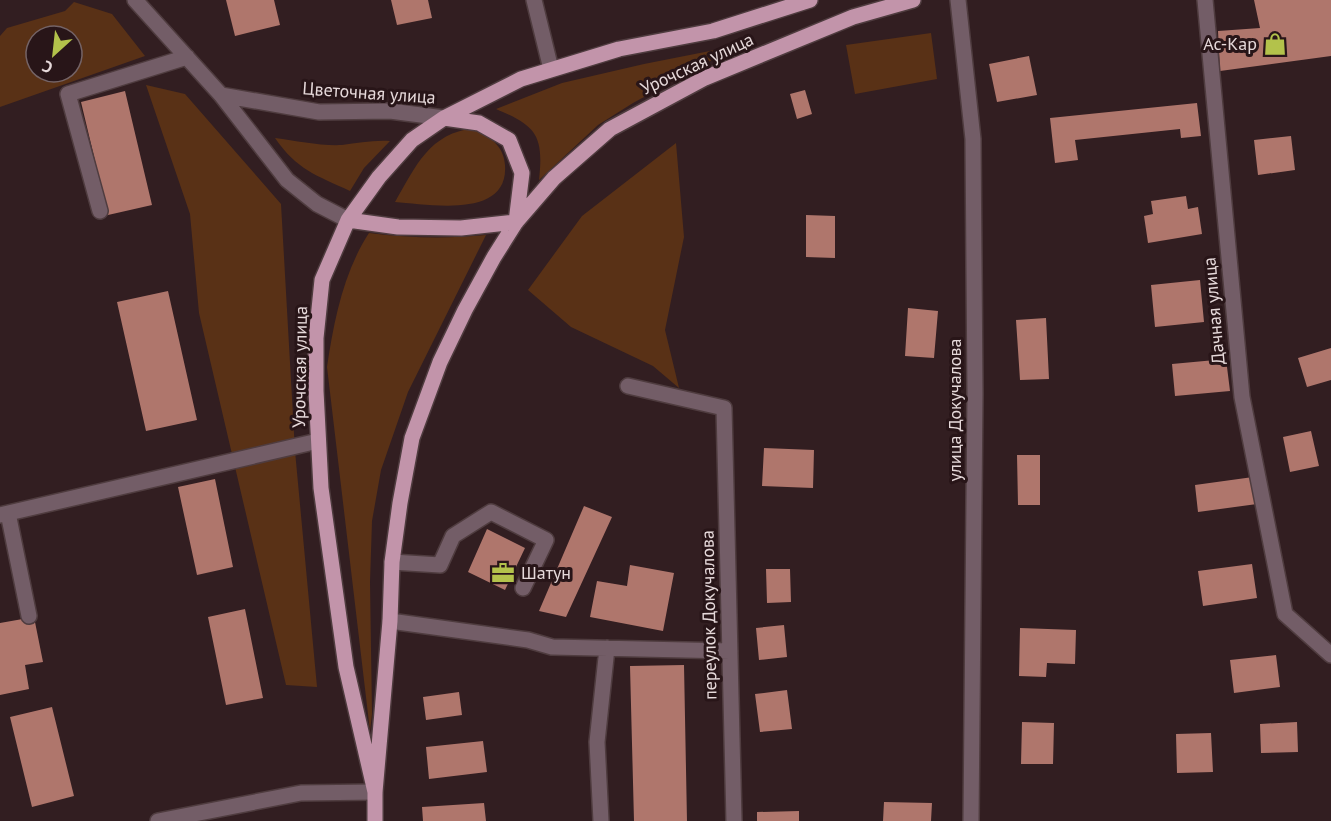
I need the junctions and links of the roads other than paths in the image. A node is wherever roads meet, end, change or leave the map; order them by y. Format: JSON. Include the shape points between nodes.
{"nodes":[{"id":1,"x":135,"y":0,"type":"edge"},
{"id":2,"x":534,"y":0,"type":"edge"},
{"id":3,"x":810,"y":0,"type":"edge"},
{"id":4,"x":913,"y":0,"type":"edge"},
{"id":5,"x":957,"y":0,"type":"edge"},
{"id":6,"x":1205,"y":0,"type":"edge"},
{"id":7,"x":187,"y":57,"type":"junction"},
{"id":8,"x":551,"y":69,"type":"junction"},
{"id":9,"x":221,"y":95,"type":"junction"},
{"id":10,"x":444,"y":118,"type":"junction"},
{"id":11,"x":100,"y":210,"type":"dead end"},
{"id":12,"x":348,"y":220,"type":"junction"},
{"id":13,"x":516,"y":222,"type":"junction"},
{"id":14,"x":628,"y":387,"type":"dead end"},
{"id":15,"x":318,"y":441,"type":"junction"},
{"id":16,"x":4,"y":514,"type":"edge"},
{"id":17,"x":392,"y":562,"type":"junction"},
{"id":18,"x":523,"y":588,"type":"dead end"},
{"id":19,"x":29,"y":616,"type":"dead end"},
{"id":20,"x":390,"y":621,"type":"junction"},
{"id":21,"x":607,"y":648,"type":"junction"},
{"id":22,"x":730,"y":651,"type":"junction"},
{"id":23,"x":1331,"y":655,"type":"edge"},
{"id":24,"x":375,"y":792,"type":"junction"},
{"id":25,"x":158,"y":821,"type":"edge"},
{"id":26,"x":375,"y":821,"type":"edge"},
{"id":27,"x":601,"y":821,"type":"edge"},
{"id":28,"x":734,"y":821,"type":"edge"},
{"id":29,"x":970,"y":821,"type":"edge"}],
"edges":[{"from":1,"to":7,"type":"street"},
{"from":2,"to":8,"type":"street"},
{"from":3,"to":8,"type":"main road","name":"Урочская улица","via":[[712,32],[620,49]]},
{"from":4,"to":13,"type":"main road","name":"Урочская улица","via":[[853,17],[705,78],[610,129],[554,178]]},
{"from":5,"to":29,"type":"street","name":"улица Докучалова","via":[[973,139],[975,394]]},
{"from":6,"to":23,"type":"street","name":"Дачная улица","via":[[1242,397],[1286,614]]},
{"from":7,"to":9,"type":"street"},
{"from":7,"to":11,"type":"street","via":[[68,93]]},
{"from":8,"to":10,"type":"main road","name":"Урочская улица","via":[[521,79]]},
{"from":9,"to":10,"type":"street","name":"Цветочная улица","via":[[319,112],[390,111]]},
{"from":9,"to":12,"type":"street","via":[[287,180],[317,204]]},
{"from":10,"to":12,"type":"main road","name":"Урочская улица","via":[[412,140]]},
{"from":10,"to":13,"type":"main road","via":[[479,123],[509,140],[522,173]]},
{"from":12,"to":13,"type":"main road","via":[[398,227],[461,228]]},
{"from":12,"to":15,"type":"main road","name":"Урочская улица","via":[[322,280],[316,338]]},
{"from":13,"to":17,"type":"main road","name":"Урочская улица","via":[[465,310],[440,362],[412,438]]},
{"from":14,"to":22,"type":"street","name":"переулок Докучалова","via":[[724,408]]},
{"from":15,"to":16,"type":"street"},
{"from":15,"to":24,"type":"main road","name":"Урочская улица","via":[[346,668]]},
{"from":16,"to":19,"type":"street"},
{"from":17,"to":18,"type":"street","via":[[440,564],[453,536],[491,513],[546,540]]},
{"from":17,"to":20,"type":"main road","name":"Урочская улица"},
{"from":20,"to":21,"type":"street","via":[[528,640],[552,647]]},
{"from":20,"to":24,"type":"main road","name":"Урочская улица"},
{"from":21,"to":22,"type":"street"},
{"from":21,"to":27,"type":"street","via":[[597,742]]},
{"from":22,"to":28,"type":"street","name":"переулок Докучалова"},
{"from":24,"to":25,"type":"street","via":[[301,793]]},
{"from":24,"to":26,"type":"main road","name":"Урочская улица"}]}
